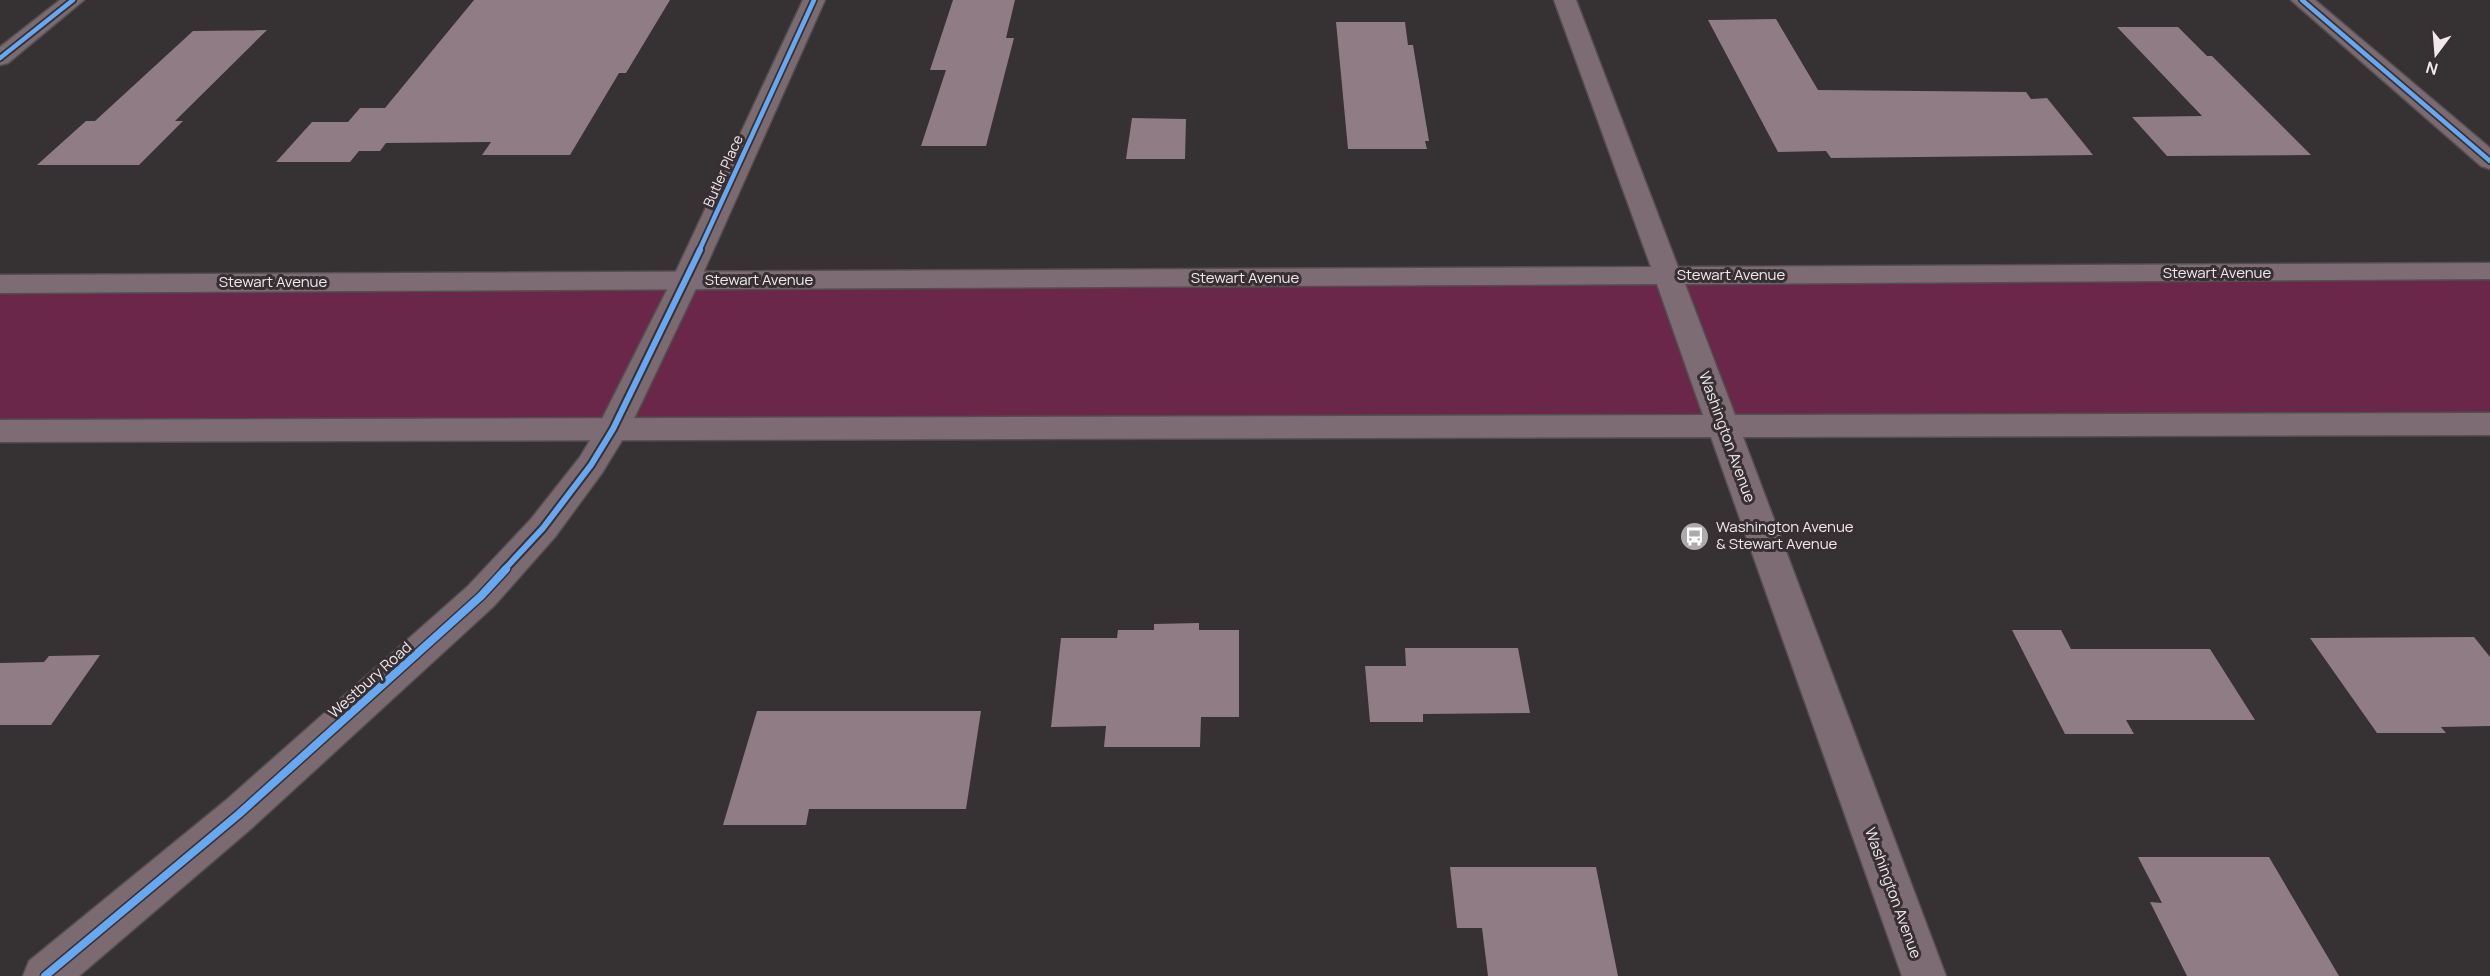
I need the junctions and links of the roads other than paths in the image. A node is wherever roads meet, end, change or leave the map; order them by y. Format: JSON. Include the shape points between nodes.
{"nodes":[{"id":1,"x":73,"y":0,"type":"edge"},
{"id":2,"x":814,"y":0,"type":"edge"},
{"id":3,"x":1564,"y":0,"type":"edge"},
{"id":4,"x":2302,"y":0,"type":"edge"},
{"id":5,"x":0,"y":58,"type":"edge"},
{"id":6,"x":2490,"y":161,"type":"edge"},
{"id":7,"x":2490,"y":271,"type":"edge"},
{"id":8,"x":1668,"y":276,"type":"junction"},
{"id":9,"x":686,"y":280,"type":"junction"},
{"id":10,"x":0,"y":284,"type":"edge"},
{"id":11,"x":652,"y":350,"type":"joint"},
{"id":12,"x":2490,"y":424,"type":"edge"},
{"id":13,"x":1723,"y":427,"type":"junction"},
{"id":14,"x":613,"y":429,"type":"junction"},
{"id":15,"x":0,"y":431,"type":"edge"},
{"id":16,"x":45,"y":976,"type":"edge"},
{"id":17,"x":1923,"y":976,"type":"edge"}],
"edges":[{"from":1,"to":5,"type":"street"},
{"from":2,"to":9,"type":"street","name":"Butler Place"},
{"from":3,"to":8,"type":"main road","name":"Washington Avenue"},
{"from":4,"to":6,"type":"street"},
{"from":7,"to":8,"type":"main road","name":"Stewart Avenue"},
{"from":8,"to":9,"type":"main road","name":"Stewart Avenue"},
{"from":8,"to":13,"type":"main road","name":"Washington Avenue"},
{"from":9,"to":10,"type":"main road","name":"Stewart Avenue"},
{"from":9,"to":11,"type":"street","name":"Butler Place"},
{"from":11,"to":14,"type":"street","name":"Westbury Road"},
{"from":12,"to":13,"type":"main road"},
{"from":13,"to":14,"type":"main road"},
{"from":13,"to":17,"type":"main road","name":"Washington Avenue"},
{"from":14,"to":15,"type":"main road"},
{"from":14,"to":16,"type":"street","name":"Westbury Road","via":[[543,528],[481,596],[239,814]]}]}
